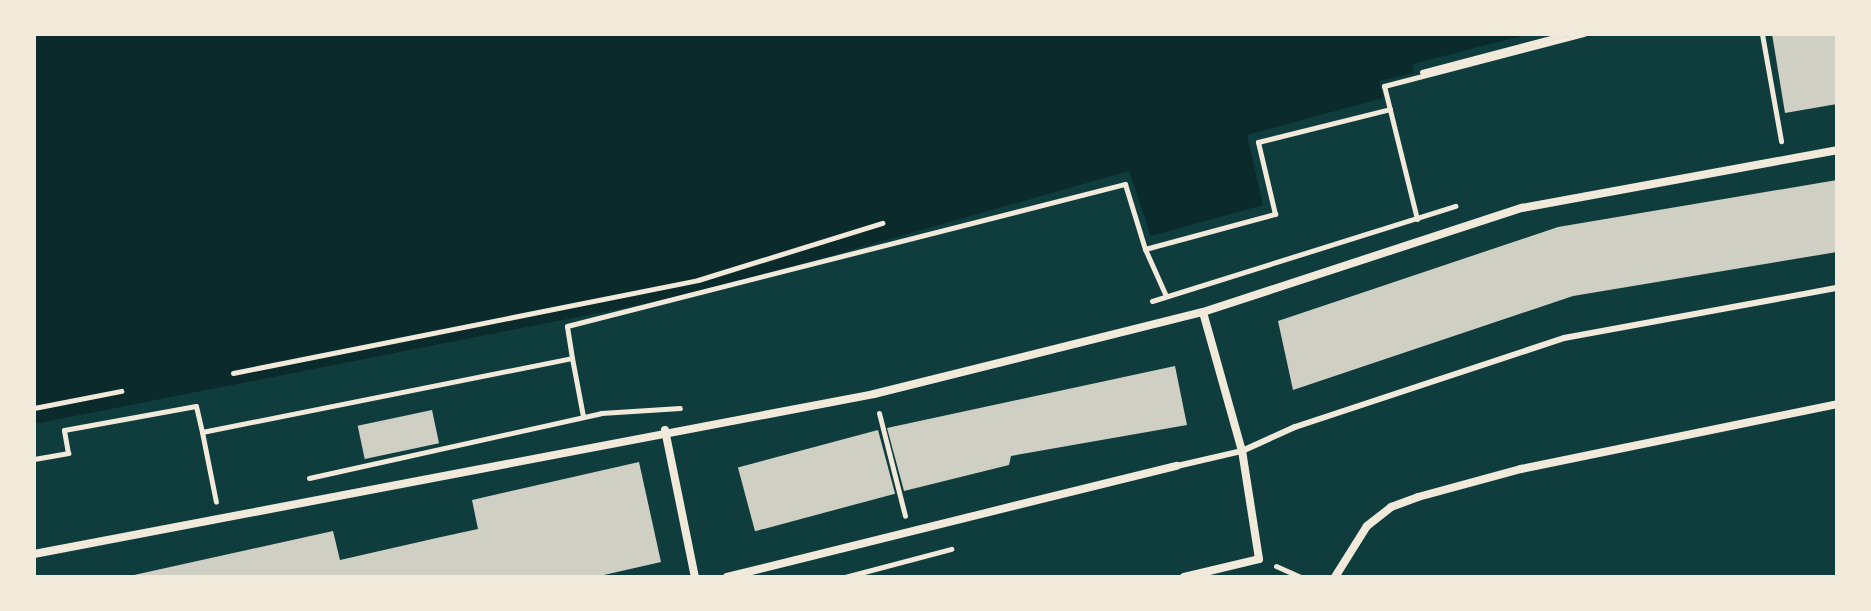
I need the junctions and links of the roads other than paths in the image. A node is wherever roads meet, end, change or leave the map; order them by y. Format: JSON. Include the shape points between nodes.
{"nodes":[{"id":1,"x":1837,"y":150,"type":"edge"},
{"id":2,"x":1837,"y":288,"type":"edge"},
{"id":3,"x":1203,"y":312,"type":"junction"},
{"id":4,"x":1837,"y":404,"type":"edge"},
{"id":5,"x":665,"y":430,"type":"junction"},
{"id":6,"x":1242,"y":451,"type":"junction"},
{"id":7,"x":1177,"y":466,"type":"joint"},
{"id":8,"x":34,"y":554,"type":"edge"},
{"id":9,"x":695,"y":577,"type":"edge"},
{"id":10,"x":727,"y":577,"type":"edge"},
{"id":11,"x":1184,"y":577,"type":"edge"},
{"id":12,"x":1335,"y":577,"type":"edge"}],
"edges":[{"from":1,"to":3,"type":"street","via":[[1522,208]]},
{"from":2,"to":6,"type":"lane","via":[[1564,338],[1295,427]]},
{"from":3,"to":5,"type":"street","via":[[874,394]]},
{"from":3,"to":6,"type":"street"},
{"from":4,"to":12,"type":"street","via":[[1521,469],[1418,497],[1391,507],[1367,526]]},
{"from":5,"to":8,"type":"street"},
{"from":5,"to":9,"type":"street"},
{"from":6,"to":7,"type":"lane"},
{"from":6,"to":11,"type":"street","via":[[1259,559]]},
{"from":7,"to":10,"type":"street"}]}
